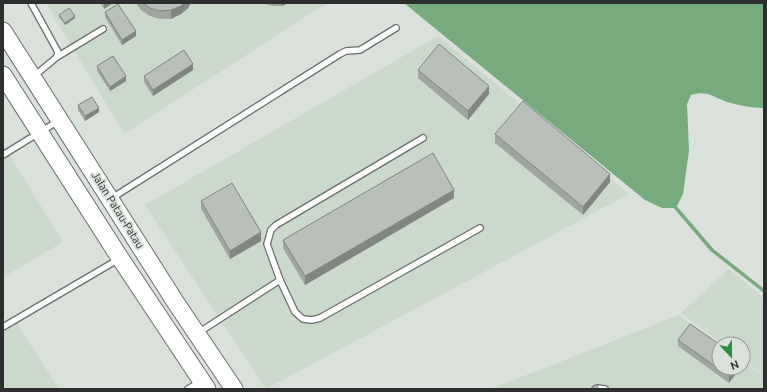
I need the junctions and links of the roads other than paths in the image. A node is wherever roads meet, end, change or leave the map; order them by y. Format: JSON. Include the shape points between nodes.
{"nodes":[{"id":1,"x":31,"y":3,"type":"edge"},
{"id":2,"x":396,"y":28,"type":"dead end"},
{"id":3,"x":103,"y":29,"type":"dead end"},
{"id":4,"x":3,"y":31,"type":"edge"},
{"id":5,"x":57,"y":57,"type":"junction"},
{"id":6,"x":3,"y":75,"type":"edge"},
{"id":7,"x":32,"y":77,"type":"junction"},
{"id":8,"x":60,"y":120,"type":"junction"},
{"id":9,"x":40,"y":132,"type":"junction"},
{"id":10,"x":423,"y":138,"type":"dead end"},
{"id":11,"x":3,"y":155,"type":"edge"},
{"id":12,"x":111,"y":199,"type":"junction"},
{"id":13,"x":480,"y":228,"type":"dead end"},
{"id":14,"x":120,"y":258,"type":"junction"},
{"id":15,"x":280,"y":280,"type":"junction"},
{"id":16,"x":3,"y":327,"type":"edge"},
{"id":17,"x":197,"y":334,"type":"junction"},
{"id":18,"x":199,"y":386,"type":"edge"},
{"id":19,"x":234,"y":389,"type":"edge"},
{"id":20,"x":595,"y":389,"type":"edge"},
{"id":21,"x":605,"y":389,"type":"edge"}],
"edges":[{"from":1,"to":5,"type":"lane","via":[[58,52]]},
{"from":2,"to":12,"type":"lane","via":[[360,50],[340,54]]},
{"from":3,"to":5,"type":"lane"},
{"from":4,"to":7,"type":"main road","name":"Jalan Patau-Patau"},
{"from":5,"to":7,"type":"lane"},
{"from":6,"to":9,"type":"main road"},
{"from":7,"to":8,"type":"main road","name":"Jalan Patau-Patau"},
{"from":8,"to":9,"type":"lane"},
{"from":8,"to":12,"type":"main road","name":"Jalan Patau-Patau"},
{"from":9,"to":11,"type":"lane"},
{"from":9,"to":14,"type":"main road"},
{"from":10,"to":15,"type":"lane","via":[[276,225],[271,230],[267,244]]},
{"from":12,"to":17,"type":"main road","name":"Jalan Patau-Patau"},
{"from":13,"to":15,"type":"lane","via":[[326,315],[312,320],[303,318],[295,312]]},
{"from":14,"to":16,"type":"lane"},
{"from":14,"to":18,"type":"main road"},
{"from":15,"to":17,"type":"lane"},
{"from":17,"to":19,"type":"main road","name":"Jalan Patau-Patau"},
{"from":20,"to":21,"type":"lane"}]}
